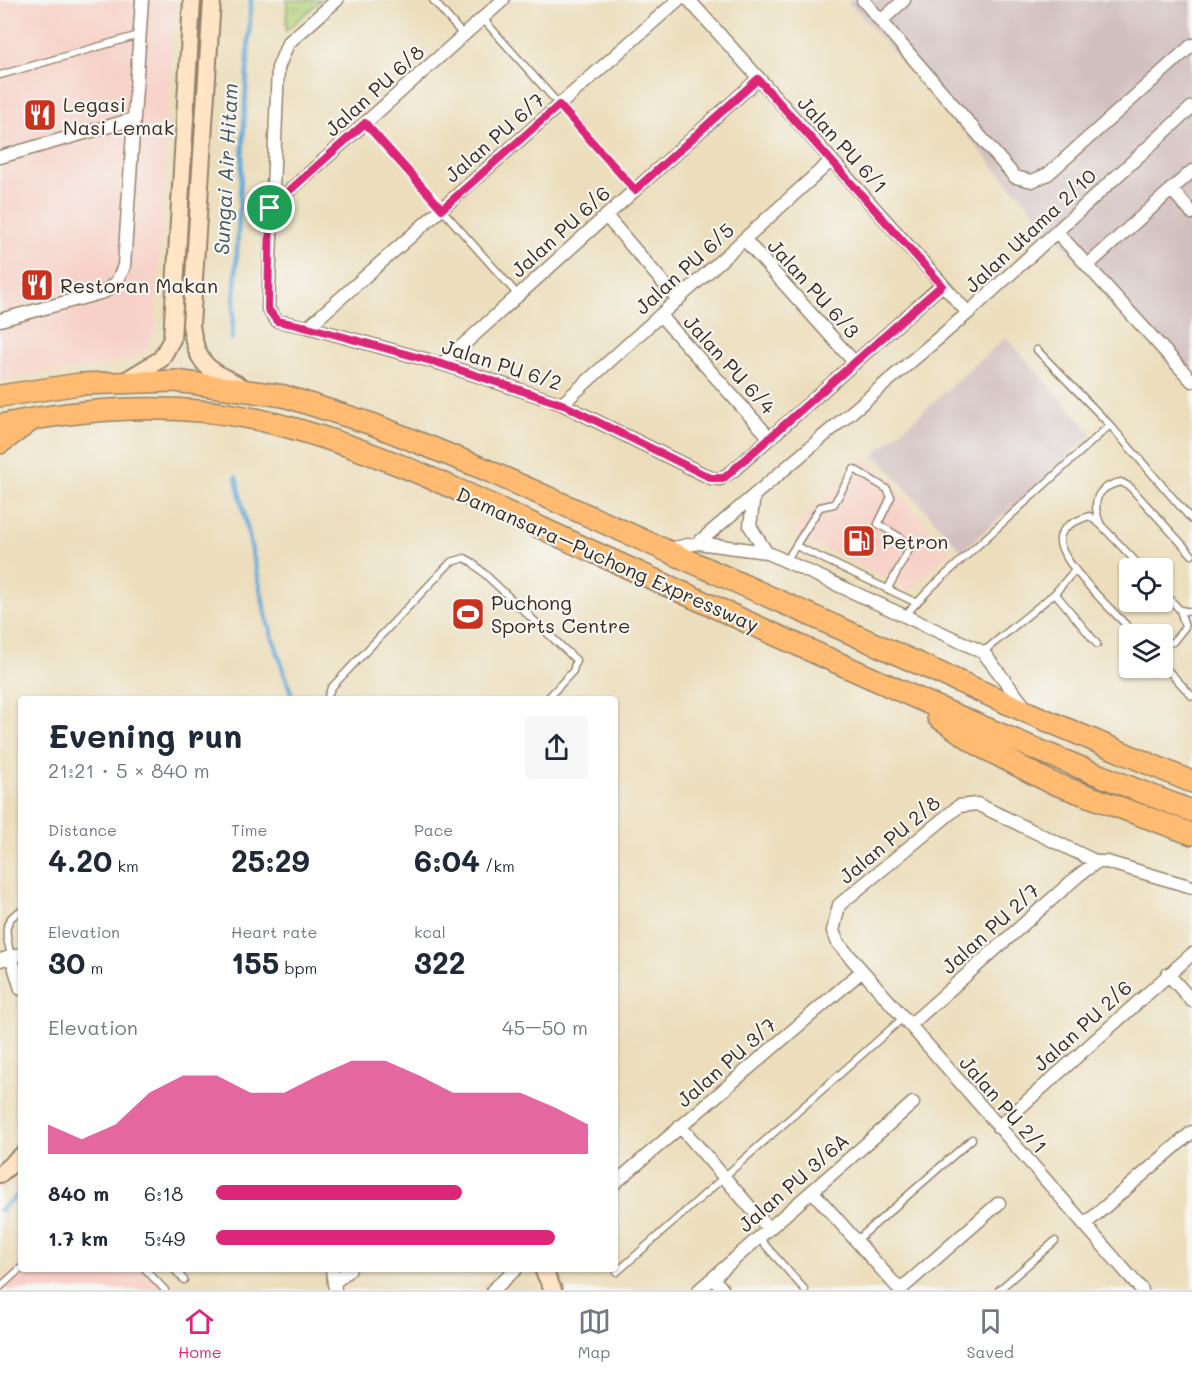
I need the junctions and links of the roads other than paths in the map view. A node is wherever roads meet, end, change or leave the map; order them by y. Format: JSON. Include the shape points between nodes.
{"nodes":[{"id":1,"x":142,"y":0,"type":"edge"},
{"id":2,"x":192,"y":0,"type":"edge"},
{"id":3,"x":212,"y":0,"type":"edge"},
{"id":4,"x":337,"y":0,"type":"edge"},
{"id":5,"x":433,"y":0,"type":"edge"},
{"id":6,"x":503,"y":0,"type":"edge"},
{"id":7,"x":678,"y":0,"type":"edge"},
{"id":8,"x":688,"y":0,"type":"edge"},
{"id":9,"x":863,"y":0,"type":"edge"},
{"id":10,"x":904,"y":0,"type":"edge"},
{"id":11,"x":482,"y":18,"type":"junction"},
{"id":12,"x":881,"y":21,"type":"junction"},
{"id":13,"x":139,"y":35,"type":"junction"},
{"id":14,"x":464,"y":35,"type":"junction"},
{"id":15,"x":1192,"y":45,"type":"edge"},
{"id":16,"x":0,"y":75,"type":"edge"},
{"id":17,"x":758,"y":79,"type":"junction"},
{"id":18,"x":559,"y":105,"type":"junction"},
{"id":19,"x":1192,"y":107,"type":"edge"},
{"id":20,"x":134,"y":119,"type":"junction"},
{"id":21,"x":365,"y":123,"type":"junction"},
{"id":22,"x":0,"y":158,"type":"edge"},
{"id":23,"x":831,"y":160,"type":"junction"},
{"id":24,"x":1192,"y":171,"type":"edge"},
{"id":25,"x":1171,"y":189,"type":"junction"},
{"id":26,"x":635,"y":190,"type":"junction"},
{"id":27,"x":270,"y":208,"type":"junction"},
{"id":28,"x":442,"y":209,"type":"junction"},
{"id":29,"x":1192,"y":213,"type":"edge"},
{"id":30,"x":606,"y":216,"type":"junction"},
{"id":31,"x":1057,"y":232,"type":"junction"},
{"id":32,"x":744,"y":239,"type":"junction"},
{"id":33,"x":1088,"y":265,"type":"junction"},
{"id":34,"x":942,"y":285,"type":"junction"},
{"id":35,"x":518,"y":295,"type":"junction"},
{"id":36,"x":678,"y":300,"type":"junction"},
{"id":37,"x":968,"y":313,"type":"junction"},
{"id":38,"x":660,"y":315,"type":"junction"},
{"id":39,"x":0,"y":320,"type":"edge"},
{"id":40,"x":308,"y":327,"type":"junction"},
{"id":41,"x":1037,"y":350,"type":"dead end"},
{"id":42,"x":855,"y":363,"type":"junction"},
{"id":43,"x":442,"y":364,"type":"junction"},
{"id":44,"x":1192,"y":381,"type":"edge"},
{"id":45,"x":122,"y":382,"type":"junction"},
{"id":46,"x":250,"y":392,"type":"junction"},
{"id":47,"x":0,"y":396,"type":"edge"},
{"id":48,"x":562,"y":404,"type":"junction"},
{"id":49,"x":34,"y":418,"type":"junction"},
{"id":50,"x":0,"y":424,"type":"edge"},
{"id":51,"x":1110,"y":425,"type":"junction"},
{"id":52,"x":770,"y":438,"type":"junction"},
{"id":53,"x":0,"y":443,"type":"edge"},
{"id":54,"x":754,"y":495,"type":"junction"},
{"id":55,"x":1192,"y":520,"type":"edge"},
{"id":56,"x":1100,"y":524,"type":"junction"},
{"id":57,"x":698,"y":543,"type":"junction"},
{"id":58,"x":796,"y":546,"type":"junction"},
{"id":59,"x":662,"y":551,"type":"junction"},
{"id":60,"x":766,"y":552,"type":"junction"},
{"id":61,"x":1192,"y":555,"type":"edge"},
{"id":62,"x":1132,"y":558,"type":"edge"},
{"id":63,"x":786,"y":561,"type":"junction"},
{"id":64,"x":1075,"y":570,"type":"junction"},
{"id":65,"x":887,"y":590,"type":"junction"},
{"id":66,"x":1055,"y":593,"type":"junction"},
{"id":67,"x":917,"y":603,"type":"junction"},
{"id":68,"x":1173,"y":603,"type":"edge"},
{"id":69,"x":1180,"y":610,"type":"junction"},
{"id":70,"x":1192,"y":612,"type":"edge"},
{"id":71,"x":905,"y":616,"type":"junction"},
{"id":72,"x":1183,"y":618,"type":"junction"},
{"id":73,"x":1126,"y":624,"type":"edge"},
{"id":74,"x":1192,"y":629,"type":"edge"},
{"id":75,"x":1173,"y":642,"type":"edge"},
{"id":76,"x":1097,"y":644,"type":"dead end"},
{"id":77,"x":983,"y":652,"type":"junction"},
{"id":78,"x":1173,"y":676,"type":"edge"},
{"id":79,"x":1192,"y":685,"type":"edge"},
{"id":80,"x":897,"y":689,"type":"junction"},
{"id":81,"x":1186,"y":690,"type":"junction"},
{"id":82,"x":328,"y":696,"type":"edge"},
{"id":83,"x":550,"y":696,"type":"edge"},
{"id":84,"x":1192,"y":696,"type":"edge"},
{"id":85,"x":1029,"y":713,"type":"junction"},
{"id":86,"x":1192,"y":782,"type":"edge"},
{"id":87,"x":1192,"y":812,"type":"edge"},
{"id":88,"x":1192,"y":834,"type":"edge"},
{"id":89,"x":1097,"y":862,"type":"junction"},
{"id":90,"x":1192,"y":887,"type":"edge"},
{"id":91,"x":18,"y":913,"type":"edge"},
{"id":92,"x":838,"y":943,"type":"joint"},
{"id":93,"x":1192,"y":954,"type":"edge"},
{"id":94,"x":11,"y":957,"type":"edge"},
{"id":95,"x":862,"y":970,"type":"junction"},
{"id":96,"x":1168,"y":974,"type":"junction"},
{"id":97,"x":18,"y":979,"type":"edge"},
{"id":98,"x":1192,"y":1000,"type":"edge"},
{"id":99,"x":906,"y":1022,"type":"junction"},
{"id":100,"x":913,"y":1103,"type":"dead end"},
{"id":101,"x":680,"y":1126,"type":"junction"},
{"id":102,"x":998,"y":1127,"type":"junction"},
{"id":103,"x":1192,"y":1132,"type":"edge"},
{"id":104,"x":972,"y":1139,"type":"dead end"},
{"id":105,"x":18,"y":1159,"type":"edge"},
{"id":106,"x":0,"y":1174,"type":"edge"},
{"id":107,"x":723,"y":1177,"type":"junction"},
{"id":108,"x":618,"y":1180,"type":"edge"},
{"id":109,"x":812,"y":1191,"type":"junction"},
{"id":110,"x":999,"y":1203,"type":"dead end"},
{"id":111,"x":1084,"y":1225,"type":"junction"},
{"id":112,"x":764,"y":1233,"type":"junction"},
{"id":113,"x":856,"y":1240,"type":"junction"},
{"id":114,"x":1055,"y":1241,"type":"dead end"},
{"id":115,"x":18,"y":1271,"type":"edge"},
{"id":116,"x":618,"y":1271,"type":"edge"},
{"id":117,"x":148,"y":1272,"type":"edge"},
{"id":118,"x":177,"y":1272,"type":"edge"},
{"id":119,"x":347,"y":1272,"type":"edge"},
{"id":120,"x":513,"y":1272,"type":"edge"},
{"id":121,"x":544,"y":1272,"type":"edge"},
{"id":122,"x":713,"y":1278,"type":"junction"},
{"id":123,"x":184,"y":1280,"type":"dead end"},
{"id":124,"x":335,"y":1286,"type":"edge"},
{"id":125,"x":0,"y":1287,"type":"edge"},
{"id":126,"x":165,"y":1290,"type":"edge"},
{"id":127,"x":493,"y":1290,"type":"edge"},
{"id":128,"x":553,"y":1290,"type":"edge"},
{"id":129,"x":699,"y":1290,"type":"edge"},
{"id":130,"x":723,"y":1290,"type":"edge"},
{"id":131,"x":805,"y":1290,"type":"edge"},
{"id":132,"x":900,"y":1290,"type":"edge"},
{"id":133,"x":999,"y":1290,"type":"edge"},
{"id":134,"x":1142,"y":1290,"type":"edge"}],
"edges":[{"from":1,"to":13,"type":"street"},
{"from":2,"to":45,"type":"street","via":[[172,339],[161,359]]},
{"from":3,"to":46,"type":"street","via":[[191,325],[194,349],[209,369]]},
{"from":4,"to":27,"type":"street","name":"Jalan PU 6/2","via":[[288,43],[280,59]]},
{"from":5,"to":14,"type":"lane"},
{"from":6,"to":11,"type":"street","name":"Jalan PU 6/8"},
{"from":7,"to":18,"type":"street","name":"Jalan PU 6/7"},
{"from":8,"to":17,"type":"street","name":"Jalan PU 6/1"},
{"from":9,"to":12,"type":"street"},
{"from":10,"to":12,"type":"street"},
{"from":11,"to":14,"type":"street","name":"Jalan PU 6/8"},
{"from":11,"to":18,"type":"lane"},
{"from":12,"to":15,"type":"street","via":[[1015,177],[1032,182],[1048,174]]},
{"from":13,"to":16,"type":"lane"},
{"from":13,"to":20,"type":"street"},
{"from":14,"to":21,"type":"street","name":"Jalan PU 6/8"},
{"from":17,"to":23,"type":"street","name":"Jalan PU 6/1"},
{"from":17,"to":26,"type":"street","name":"Jalan PU 6/6"},
{"from":18,"to":26,"type":"lane"},
{"from":18,"to":28,"type":"street","name":"Jalan PU 6/7"},
{"from":19,"to":31,"type":"street","name":"Jalan Utama 2/10"},
{"from":20,"to":22,"type":"street"},
{"from":20,"to":39,"type":"street","via":[[124,266],[117,282],[104,292]]},
{"from":21,"to":27,"type":"street","name":"Jalan PU 6/8"},
{"from":21,"to":28,"type":"lane"},
{"from":23,"to":32,"type":"street","name":"Jalan PU 6/5"},
{"from":23,"to":34,"type":"street","name":"Jalan PU 6/1"},
{"from":24,"to":25,"type":"street"},
{"from":25,"to":29,"type":"street"},
{"from":25,"to":33,"type":"street"},
{"from":26,"to":30,"type":"street","name":"Jalan PU 6/6"},
{"from":27,"to":40,"type":"street","name":"Jalan PU 6/2","via":[[268,309],[277,321]]},
{"from":28,"to":35,"type":"lane"},
{"from":28,"to":40,"type":"street","name":"Jalan PU 6/7"},
{"from":30,"to":35,"type":"street","name":"Jalan PU 6/6"},
{"from":30,"to":36,"type":"street"},
{"from":31,"to":33,"type":"street"},
{"from":31,"to":37,"type":"street","name":"Jalan Utama 2/10"},
{"from":32,"to":36,"type":"street","name":"Jalan PU 6/5"},
{"from":32,"to":42,"type":"street","name":"Jalan PU 6/3"},
{"from":33,"to":44,"type":"street"},
{"from":34,"to":37,"type":"street","name":"Jalan PU 6/1"},
{"from":34,"to":42,"type":"street","name":"Jalan PU 6/2"},
{"from":35,"to":43,"type":"street","name":"Jalan PU 6/6"},
{"from":36,"to":38,"type":"street","name":"Jalan PU 6/5"},
{"from":37,"to":54,"type":"street","name":"Jalan Utama 2/10"},
{"from":38,"to":48,"type":"street","name":"Jalan PU 6/5"},
{"from":38,"to":52,"type":"street","name":"Jalan PU 6/4"},
{"from":40,"to":43,"type":"street","name":"Jalan PU 6/2"},
{"from":41,"to":51,"type":"lane"},
{"from":42,"to":52,"type":"street","name":"Jalan PU 6/2"},
{"from":43,"to":48,"type":"street","name":"Jalan PU 6/2"},
{"from":45,"to":46,"type":"highway","name":"Damansara–Puchong Expressway","via":[[176,381]]},
{"from":45,"to":47,"type":"highway","name":"Damansara–Puchong Expressway","via":[[49,387]]},
{"from":46,"to":59,"type":"highway","name":"Damansara–Puchong Expressway","via":[[284,396],[372,424],[482,468]]},
{"from":48,"to":52,"type":"street","name":"Jalan PU 6/2","via":[[715,479],[728,476]]},
{"from":49,"to":50,"type":"highway","name":"Damansara–Puchong Expressway"},
{"from":49,"to":53,"type":"highway"},
{"from":49,"to":80,"type":"highway","name":"Damansara–Puchong Expressway","via":[[171,407],[260,420],[347,447],[439,483]]},
{"from":51,"to":55,"type":"lane"},
{"from":51,"to":67,"type":"lane"},
{"from":54,"to":57,"type":"street","name":"Jalan Utama 2/10"},
{"from":54,"to":60,"type":"street","via":[[750,526]]},
{"from":56,"to":61,"type":"lane","via":[[1095,501],[1121,482],[1131,487]]},
{"from":56,"to":62,"type":"lane"},
{"from":56,"to":64,"type":"lane","via":[[1089,516],[1078,519],[1061,535],[1059,542]]},
{"from":57,"to":59,"type":"street","name":"Jalan Utama 2/10"},
{"from":57,"to":60,"type":"street"},
{"from":58,"to":63,"type":"lane"},
{"from":58,"to":65,"type":"lane"},
{"from":58,"to":65,"type":"lane","via":[[820,507],[834,504],[854,469],[887,489],[891,497],[878,524],[910,548]]},
{"from":59,"to":85,"type":"highway","name":"Damansara–Puchong Expressway"},
{"from":60,"to":63,"type":"street"},
{"from":63,"to":71,"type":"street"},
{"from":64,"to":66,"type":"lane"},
{"from":64,"to":73,"type":"lane"},
{"from":65,"to":67,"type":"lane"},
{"from":66,"to":76,"type":"lane"},
{"from":66,"to":77,"type":"lane"},
{"from":67,"to":71,"type":"lane"},
{"from":68,"to":69,"type":"lane"},
{"from":69,"to":70,"type":"lane"},
{"from":69,"to":72,"type":"lane"},
{"from":71,"to":77,"type":"street"},
{"from":72,"to":74,"type":"lane"},
{"from":72,"to":75,"type":"lane","via":[[1185,627]]},
{"from":77,"to":85,"type":"street"},
{"from":78,"to":81,"type":"lane"},
{"from":79,"to":81,"type":"lane"},
{"from":80,"to":87,"type":"highway","name":"Damansara–Puchong Expressway"},
{"from":80,"to":88,"type":"highway","via":[[982,747],[1050,782]]},
{"from":81,"to":84,"type":"lane"},
{"from":82,"to":83,"type":"lane","via":[[451,562],[465,558],[576,660],[573,671]]},
{"from":85,"to":86,"type":"highway","name":"Damansara–Puchong Expressway"},
{"from":89,"to":90,"type":"street"},
{"from":89,"to":92,"type":"street","name":"Jalan PU 2/8","via":[[976,804],[959,806],[839,905],[833,931]]},
{"from":89,"to":99,"type":"street","name":"Jalan PU 2/7"},
{"from":91,"to":94,"type":"lane","via":[[8,920],[5,929]]},
{"from":92,"to":95,"type":"street","name":"Jalan PU 2/1"},
{"from":93,"to":96,"type":"street","name":"Jalan PU 2/6"},
{"from":94,"to":97,"type":"street"},
{"from":95,"to":99,"type":"street","name":"Jalan PU 2/1"},
{"from":95,"to":101,"type":"street","name":"Jalan PU 3/7"},
{"from":96,"to":98,"type":"street"},
{"from":96,"to":102,"type":"street","name":"Jalan PU 2/6"},
{"from":99,"to":102,"type":"street","name":"Jalan PU 2/1"},
{"from":99,"to":107,"type":"lane"},
{"from":100,"to":109,"type":"street","name":"Jalan PU 3/6A"},
{"from":101,"to":107,"type":"street"},
{"from":101,"to":108,"type":"street","name":"Jalan PU 3/7"},
{"from":102,"to":111,"type":"street","name":"Jalan PU 2/1"},
{"from":103,"to":111,"type":"street"},
{"from":104,"to":113,"type":"lane"},
{"from":105,"to":106,"type":"street"},
{"from":107,"to":112,"type":"street"},
{"from":107,"to":116,"type":"lane"},
{"from":109,"to":112,"type":"street","name":"Jalan PU 3/6A"},
{"from":109,"to":113,"type":"street"},
{"from":110,"to":132,"type":"street"},
{"from":111,"to":134,"type":"street","name":"Jalan PU 2/1"},
{"from":112,"to":122,"type":"street","name":"Jalan PU 3/6A"},
{"from":112,"to":131,"type":"lane"},
{"from":113,"to":132,"type":"street"},
{"from":114,"to":133,"type":"lane"},
{"from":115,"to":125,"type":"lane"},
{"from":117,"to":126,"type":"lane"},
{"from":118,"to":123,"type":"lane"},
{"from":119,"to":124,"type":"street"},
{"from":120,"to":127,"type":"street"},
{"from":121,"to":128,"type":"street"},
{"from":122,"to":129,"type":"street","name":"Jalan PU 3/6A"},
{"from":122,"to":130,"type":"street"}]}
